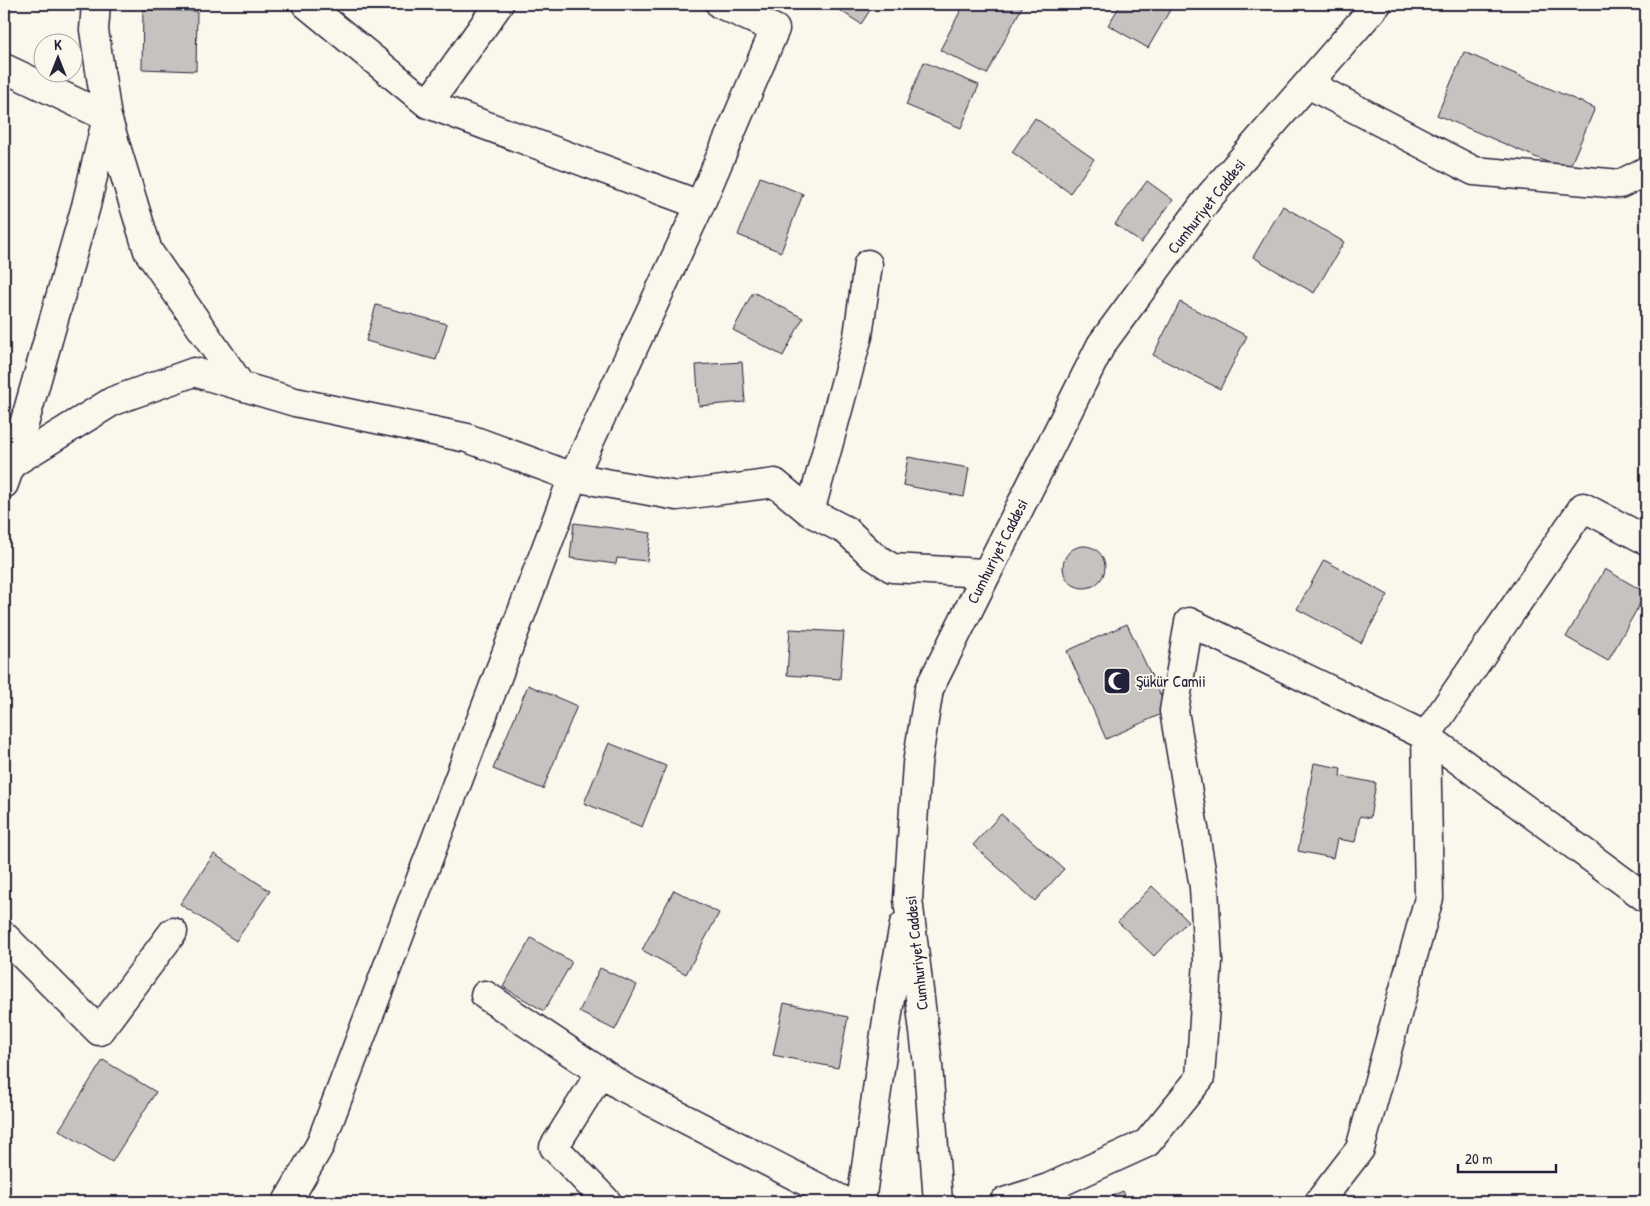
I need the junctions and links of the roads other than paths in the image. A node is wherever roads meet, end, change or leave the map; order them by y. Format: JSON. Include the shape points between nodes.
{"nodes":[{"id":1,"x":96,"y":4,"type":"edge"},
{"id":2,"x":306,"y":4,"type":"edge"},
{"id":3,"x":499,"y":4,"type":"edge"},
{"id":4,"x":720,"y":4,"type":"edge"},
{"id":5,"x":1377,"y":4,"type":"edge"},
{"id":6,"x":4,"y":68,"type":"edge"},
{"id":7,"x":1308,"y":84,"type":"junction"},
{"id":8,"x":428,"y":104,"type":"junction"},
{"id":9,"x":107,"y":117,"type":"junction"},
{"id":10,"x":1646,"y":172,"type":"edge"},
{"id":11,"x":700,"y":205,"type":"junction"},
{"id":12,"x":868,"y":264,"type":"dead end"},
{"id":13,"x":241,"y":386,"type":"junction"},
{"id":14,"x":7,"y":474,"type":"edge"},
{"id":15,"x":573,"y":477,"type":"junction"},
{"id":16,"x":810,"y":512,"type":"junction"},
{"id":17,"x":1646,"y":540,"type":"edge"},
{"id":18,"x":985,"y":573,"type":"junction"},
{"id":19,"x":1426,"y":736,"type":"junction"},
{"id":20,"x":1646,"y":898,"type":"edge"},
{"id":21,"x":908,"y":899,"type":"junction"},
{"id":22,"x":173,"y":932,"type":"dead end"},
{"id":23,"x":4,"y":936,"type":"edge"},
{"id":24,"x":486,"y":995,"type":"dead end"},
{"id":25,"x":601,"y":1072,"type":"junction"},
{"id":26,"x":287,"y":1202,"type":"edge"},
{"id":27,"x":607,"y":1202,"type":"edge"},
{"id":28,"x":846,"y":1202,"type":"edge"},
{"id":29,"x":861,"y":1202,"type":"edge"},
{"id":30,"x":938,"y":1202,"type":"edge"},
{"id":31,"x":1004,"y":1202,"type":"edge"},
{"id":32,"x":1319,"y":1202,"type":"edge"}],
"edges":[{"from":1,"to":9,"type":"street","via":[[94,30]]},
{"from":2,"to":8,"type":"street"},
{"from":3,"to":8,"type":"street"},
{"from":4,"to":11,"type":"street","via":[[775,29]]},
{"from":5,"to":7,"type":"street","name":"Cumhuriyet Caddesi"},
{"from":6,"to":9,"type":"street"},
{"from":7,"to":10,"type":"street","via":[[1474,171],[1620,184]]},
{"from":7,"to":18,"type":"street","name":"Cumhuriyet Caddesi","via":[[1210,196],[1101,345]]},
{"from":8,"to":11,"type":"street"},
{"from":9,"to":13,"type":"street","via":[[148,251]]},
{"from":9,"to":14,"type":"street","via":[[83,216]]},
{"from":11,"to":15,"type":"street"},
{"from":12,"to":16,"type":"street","via":[[858,336]]},
{"from":13,"to":14,"type":"street","via":[[194,372],[113,401]]},
{"from":13,"to":15,"type":"street","via":[[295,402],[467,438]]},
{"from":15,"to":16,"type":"street","via":[[677,496],[775,483]]},
{"from":15,"to":26,"type":"street","via":[[320,1144]]},
{"from":16,"to":18,"type":"street","via":[[847,531],[872,555],[892,568]]},
{"from":17,"to":19,"type":"street","via":[[1583,507]]},
{"from":18,"to":21,"type":"street","name":"Cumhuriyet Caddesi","via":[[929,689],[918,764]]},
{"from":19,"to":20,"type":"street"},
{"from":19,"to":31,"type":"street","via":[[1189,622],[1174,711],[1204,887],[1208,961],[1200,1078],[1147,1144],[1048,1188]]},
{"from":19,"to":32,"type":"street","via":[[1428,898],[1360,1149]]},
{"from":21,"to":29,"type":"street"},
{"from":21,"to":30,"type":"street","name":"Cumhuriyet Caddesi","via":[[928,1065]]},
{"from":22,"to":23,"type":"street","via":[[99,1031]]},
{"from":24,"to":25,"type":"street"},
{"from":25,"to":27,"type":"street","via":[[554,1147]]},
{"from":25,"to":28,"type":"street"}]}
